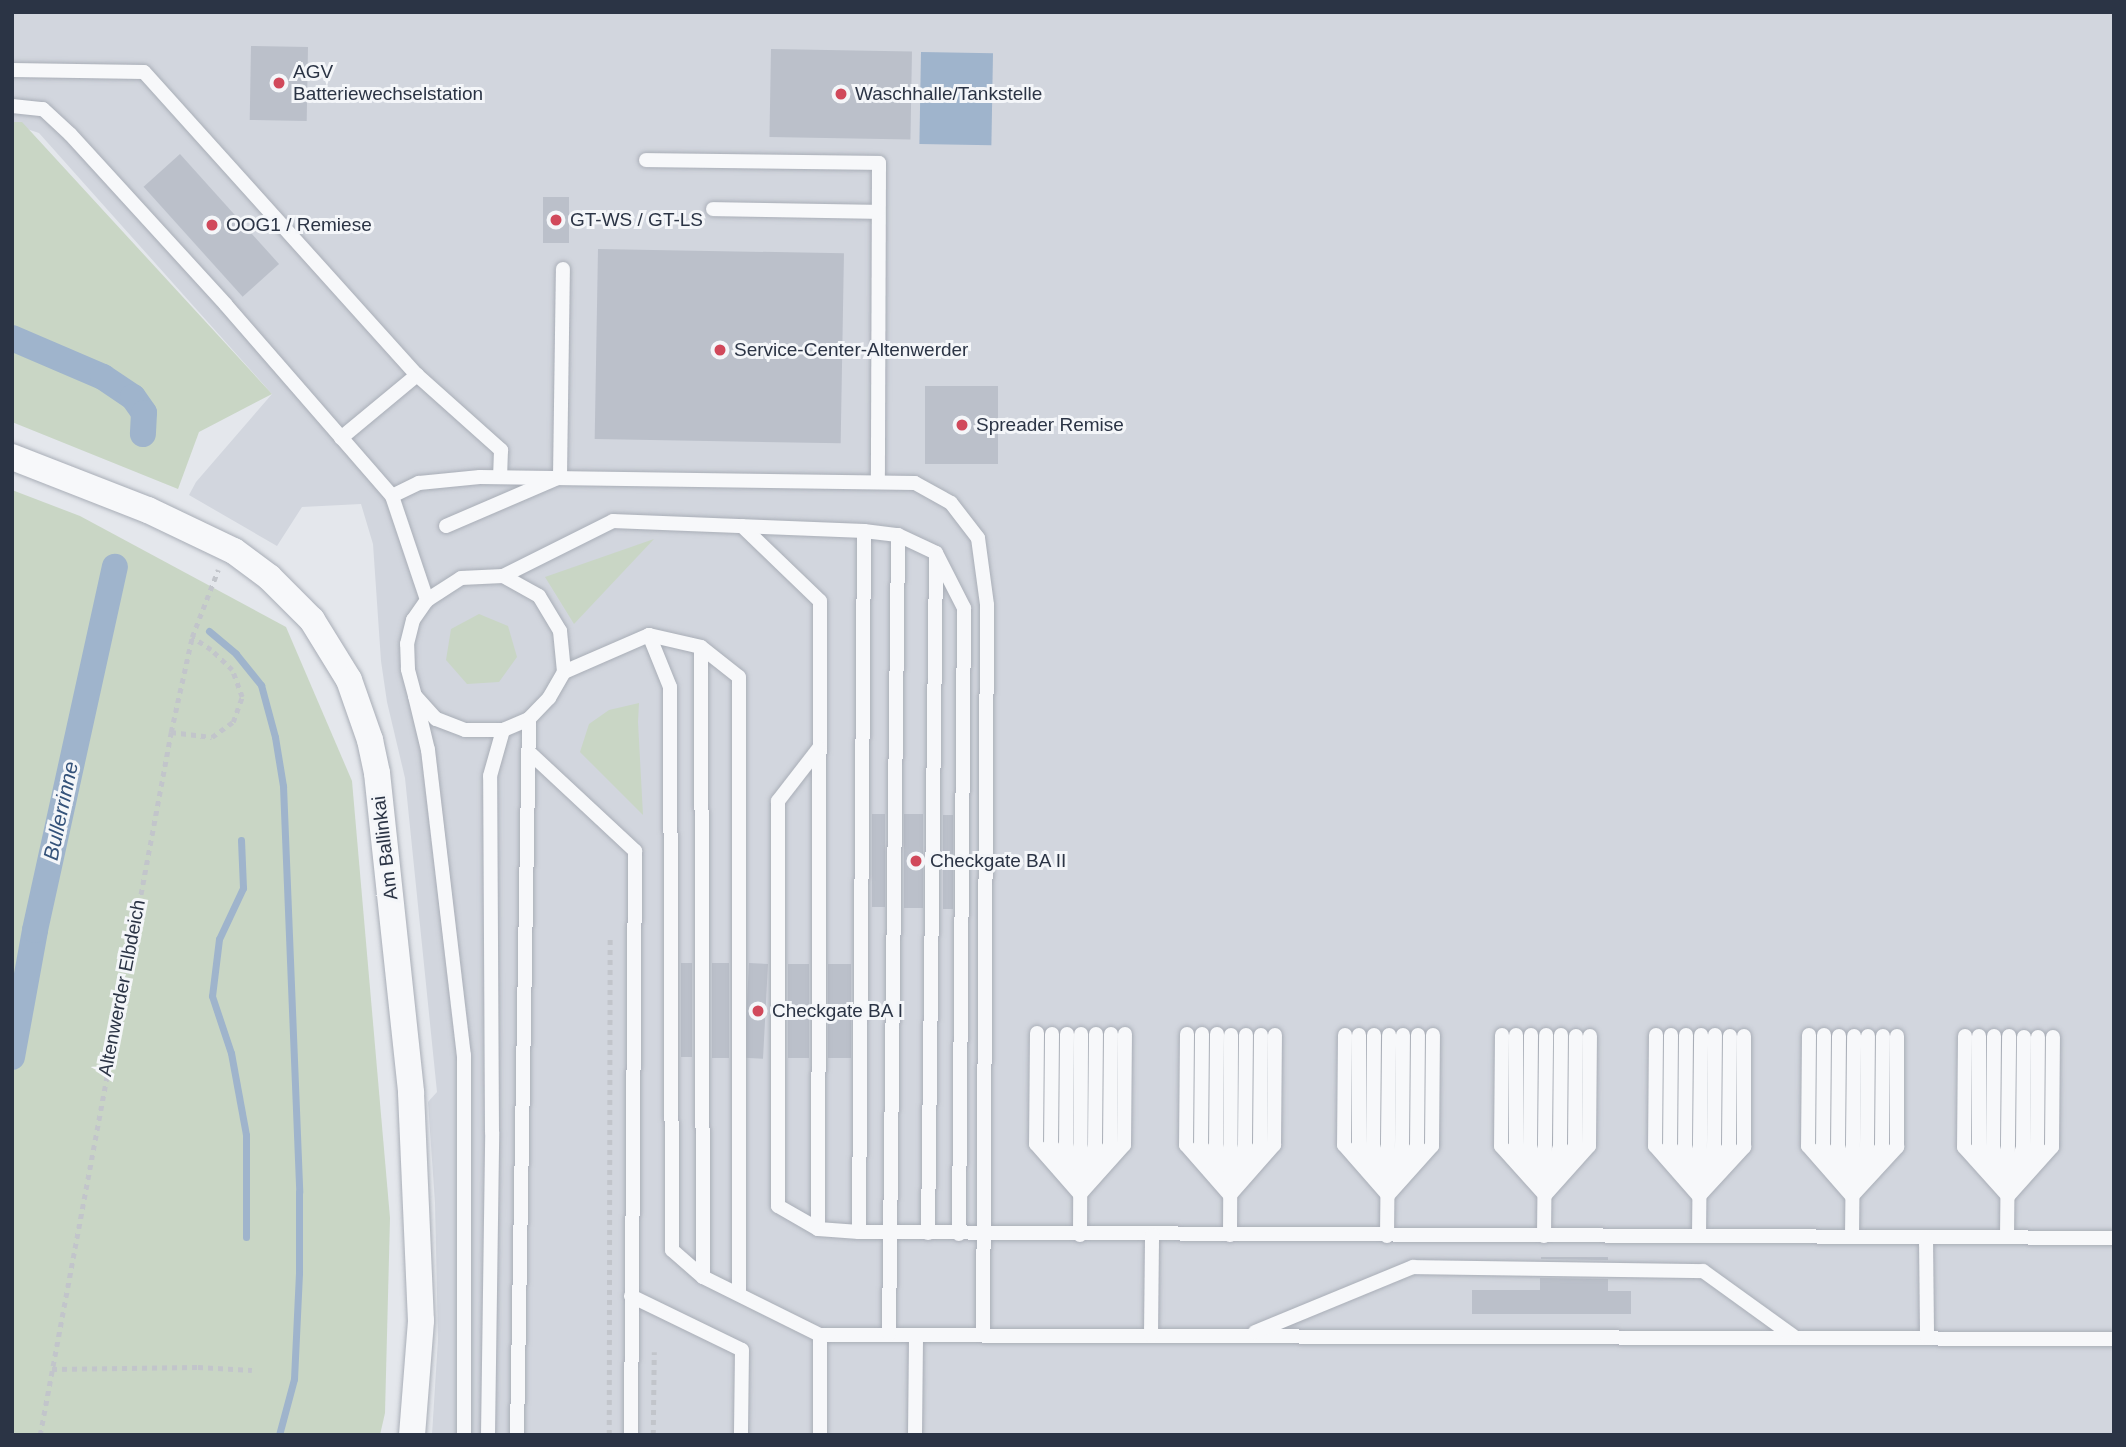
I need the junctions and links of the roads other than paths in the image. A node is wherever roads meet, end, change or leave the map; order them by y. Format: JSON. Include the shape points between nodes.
{"nodes":[{"id":1,"x":12,"y":70,"type":"edge"},
{"id":2,"x":12,"y":106,"type":"edge"},
{"id":3,"x":646,"y":160,"type":"dead end"},
{"id":4,"x":712,"y":209,"type":"dead end"},
{"id":5,"x":878,"y":212,"type":"junction"},
{"id":6,"x":563,"y":269,"type":"dead end"},
{"id":7,"x":417,"y":375,"type":"junction"},
{"id":8,"x":341,"y":438,"type":"junction"},
{"id":9,"x":12,"y":457,"type":"edge"},
{"id":10,"x":500,"y":477,"type":"junction"},
{"id":11,"x":560,"y":478,"type":"junction"},
{"id":12,"x":878,"y":481,"type":"junction"},
{"id":13,"x":391,"y":496,"type":"junction"},
{"id":14,"x":742,"y":526,"type":"junction"},
{"id":15,"x":446,"y":527,"type":"dead end"},
{"id":16,"x":864,"y":531,"type":"junction"},
{"id":17,"x":898,"y":535,"type":"junction"},
{"id":18,"x":936,"y":553,"type":"junction"},
{"id":19,"x":503,"y":576,"type":"junction"},
{"id":20,"x":427,"y":600,"type":"junction"},
{"id":21,"x":649,"y":635,"type":"junction"},
{"id":22,"x":701,"y":648,"type":"junction"},
{"id":23,"x":564,"y":672,"type":"junction"},
{"id":24,"x":415,"y":696,"type":"junction"},
{"id":25,"x":529,"y":719,"type":"junction"},
{"id":26,"x":503,"y":730,"type":"junction"},
{"id":27,"x":819,"y":748,"type":"junction"},
{"id":28,"x":530,"y":753,"type":"junction"},
{"id":29,"x":1081,"y":1034,"type":"junction"},
{"id":30,"x":1231,"y":1034,"type":"junction"},
{"id":31,"x":1389,"y":1035,"type":"junction"},
{"id":32,"x":1546,"y":1035,"type":"junction"},
{"id":33,"x":1700,"y":1035,"type":"junction"},
{"id":34,"x":1853,"y":1036,"type":"junction"},
{"id":35,"x":2009,"y":1036,"type":"junction"},
{"id":36,"x":1080,"y":1194,"type":"junction"},
{"id":37,"x":1230,"y":1195,"type":"junction"},
{"id":38,"x":1388,"y":1195,"type":"junction"},
{"id":39,"x":1545,"y":1195,"type":"junction"},
{"id":40,"x":1699,"y":1196,"type":"junction"},
{"id":41,"x":1852,"y":1196,"type":"junction"},
{"id":42,"x":2007,"y":1196,"type":"junction"},
{"id":43,"x":818,"y":1228,"type":"junction"},
{"id":44,"x":859,"y":1232,"type":"junction"},
{"id":45,"x":890,"y":1233,"type":"junction"},
{"id":46,"x":928,"y":1233,"type":"junction"},
{"id":47,"x":959,"y":1234,"type":"junction"},
{"id":48,"x":984,"y":1235,"type":"junction"},
{"id":49,"x":1080,"y":1235,"type":"junction"},
{"id":50,"x":1152,"y":1235,"type":"junction"},
{"id":51,"x":1230,"y":1235,"type":"junction"},
{"id":52,"x":1387,"y":1236,"type":"junction"},
{"id":53,"x":1545,"y":1236,"type":"junction"},
{"id":54,"x":1699,"y":1236,"type":"junction"},
{"id":55,"x":1852,"y":1237,"type":"junction"},
{"id":56,"x":1926,"y":1237,"type":"junction"},
{"id":57,"x":2007,"y":1237,"type":"junction"},
{"id":58,"x":2114,"y":1238,"type":"edge"},
{"id":59,"x":702,"y":1276,"type":"junction"},
{"id":60,"x":739,"y":1294,"type":"junction"},
{"id":61,"x":631,"y":1296,"type":"junction"},
{"id":62,"x":889,"y":1334,"type":"junction"},
{"id":63,"x":820,"y":1335,"type":"junction"},
{"id":64,"x":916,"y":1335,"type":"junction"},
{"id":65,"x":983,"y":1335,"type":"junction"},
{"id":66,"x":1151,"y":1335,"type":"junction"},
{"id":67,"x":1247,"y":1336,"type":"junction"},
{"id":68,"x":1793,"y":1336,"type":"junction"},
{"id":69,"x":1927,"y":1336,"type":"junction"},
{"id":70,"x":2114,"y":1339,"type":"edge"},
{"id":71,"x":412,"y":1435,"type":"edge"},
{"id":72,"x":464,"y":1435,"type":"edge"},
{"id":73,"x":488,"y":1435,"type":"edge"},
{"id":74,"x":517,"y":1435,"type":"edge"},
{"id":75,"x":631,"y":1435,"type":"edge"},
{"id":76,"x":741,"y":1435,"type":"edge"},
{"id":77,"x":820,"y":1435,"type":"edge"},
{"id":78,"x":915,"y":1435,"type":"edge"}],
"edges":[{"from":1,"to":7,"type":"lane","via":[[144,72]]},
{"from":2,"to":8,"type":"lane","via":[[43,109],[70,134]]},
{"from":3,"to":5,"type":"lane","via":[[879,163]]},
{"from":4,"to":5,"type":"lane"},
{"from":5,"to":12,"type":"lane"},
{"from":6,"to":11,"type":"lane"},
{"from":7,"to":8,"type":"lane"},
{"from":7,"to":10,"type":"lane","via":[[501,450]]},
{"from":8,"to":13,"type":"lane"},
{"from":9,"to":71,"type":"street","name":"Am Ballinkai","via":[[148,510],[228,548],[263,572],[312,620],[349,680],[370,740],[386,852],[415,1152],[421,1321]]},
{"from":10,"to":11,"type":"lane"},
{"from":10,"to":13,"type":"lane","via":[[419,482]]},
{"from":11,"to":12,"type":"lane"},
{"from":11,"to":15,"type":"lane"},
{"from":12,"to":48,"type":"lane","via":[[915,483],[951,503],[978,538],[987,606]]},
{"from":13,"to":20,"type":"lane"},
{"from":14,"to":16,"type":"lane"},
{"from":14,"to":19,"type":"lane","via":[[613,521]]},
{"from":14,"to":27,"type":"lane","via":[[820,601]]},
{"from":16,"to":17,"type":"lane"},
{"from":16,"to":44,"type":"lane"},
{"from":17,"to":18,"type":"lane"},
{"from":17,"to":45,"type":"lane"},
{"from":18,"to":46,"type":"lane"},
{"from":18,"to":47,"type":"lane","via":[[964,608]]},
{"from":19,"to":20,"type":"lane","via":[[461,578]]},
{"from":19,"to":23,"type":"lane","via":[[539,596],[560,631]]},
{"from":20,"to":24,"type":"lane","via":[[413,620],[407,644]]},
{"from":21,"to":22,"type":"lane"},
{"from":21,"to":23,"type":"lane"},
{"from":21,"to":59,"type":"lane","via":[[670,687],[672,1250]]},
{"from":22,"to":59,"type":"lane"},
{"from":22,"to":60,"type":"lane","via":[[739,677]]},
{"from":23,"to":25,"type":"lane","via":[[550,698]]},
{"from":24,"to":26,"type":"lane","via":[[436,719],[465,730]]},
{"from":24,"to":72,"type":"lane","via":[[428,750],[464,1055]]},
{"from":25,"to":26,"type":"lane"},
{"from":25,"to":28,"type":"lane"},
{"from":26,"to":73,"type":"lane","via":[[490,776]]},
{"from":27,"to":43,"type":"lane"},
{"from":27,"to":43,"type":"lane","via":[[778,801],[778,1206]]},
{"from":28,"to":61,"type":"lane","via":[[635,851]]},
{"from":28,"to":74,"type":"lane"},
{"from":29,"to":36,"type":"lane","via":[[1066,1144]]},
{"from":29,"to":36,"type":"lane","via":[[1095,1144]]},
{"from":29,"to":36,"type":"lane","via":[[1124,1145]]},
{"from":29,"to":36,"type":"lane","via":[[1036,1144]]},
{"from":30,"to":37,"type":"lane","via":[[1216,1145]]},
{"from":30,"to":37,"type":"lane","via":[[1245,1145]]},
{"from":30,"to":37,"type":"lane","via":[[1186,1145]]},
{"from":30,"to":37,"type":"lane","via":[[1275,1145]]},
{"from":31,"to":38,"type":"lane","via":[[1402,1146]]},
{"from":31,"to":38,"type":"lane","via":[[1373,1145]]},
{"from":31,"to":38,"type":"lane","via":[[1432,1146]]},
{"from":31,"to":38,"type":"lane","via":[[1344,1145]]},
{"from":32,"to":39,"type":"lane","via":[[1560,1146]]},
{"from":32,"to":39,"type":"lane","via":[[1530,1146]]},
{"from":32,"to":39,"type":"lane","via":[[1589,1146]]},
{"from":32,"to":39,"type":"lane","via":[[1501,1146]]},
{"from":33,"to":40,"type":"lane","via":[[1685,1146]]},
{"from":33,"to":40,"type":"lane","via":[[1714,1146]]},
{"from":33,"to":40,"type":"lane","via":[[1656,1146]]},
{"from":33,"to":40,"type":"lane","via":[[1744,1147]]},
{"from":34,"to":41,"type":"lane","via":[[1838,1146]]},
{"from":34,"to":41,"type":"lane","via":[[1867,1146]]},
{"from":34,"to":41,"type":"lane","via":[[1896,1147]]},
{"from":34,"to":41,"type":"lane","via":[[1808,1146]]},
{"from":35,"to":42,"type":"lane","via":[[1993,1147]]},
{"from":35,"to":42,"type":"lane","via":[[2023,1147]]},
{"from":35,"to":42,"type":"lane","via":[[1964,1147]]},
{"from":35,"to":42,"type":"lane","via":[[2052,1147]]},
{"from":36,"to":49,"type":"lane"},
{"from":37,"to":51,"type":"lane"},
{"from":38,"to":52,"type":"lane"},
{"from":39,"to":53,"type":"lane"},
{"from":40,"to":54,"type":"lane"},
{"from":41,"to":55,"type":"lane"},
{"from":42,"to":57,"type":"lane"},
{"from":43,"to":44,"type":"lane"},
{"from":44,"to":45,"type":"lane"},
{"from":45,"to":46,"type":"lane"},
{"from":45,"to":62,"type":"lane"},
{"from":46,"to":47,"type":"lane"},
{"from":47,"to":48,"type":"lane"},
{"from":48,"to":49,"type":"lane"},
{"from":48,"to":65,"type":"lane"},
{"from":49,"to":50,"type":"lane"},
{"from":50,"to":51,"type":"lane"},
{"from":50,"to":66,"type":"lane"},
{"from":51,"to":52,"type":"lane"},
{"from":52,"to":53,"type":"lane"},
{"from":53,"to":54,"type":"lane"},
{"from":54,"to":55,"type":"lane"},
{"from":55,"to":56,"type":"lane"},
{"from":56,"to":57,"type":"lane"},
{"from":56,"to":69,"type":"lane"},
{"from":57,"to":58,"type":"lane"},
{"from":59,"to":60,"type":"lane"},
{"from":60,"to":63,"type":"lane"},
{"from":61,"to":75,"type":"lane"},
{"from":61,"to":76,"type":"lane","via":[[742,1350]]},
{"from":62,"to":63,"type":"lane"},
{"from":62,"to":64,"type":"lane"},
{"from":63,"to":77,"type":"lane"},
{"from":64,"to":65,"type":"lane"},
{"from":64,"to":78,"type":"lane"},
{"from":65,"to":66,"type":"lane"},
{"from":66,"to":67,"type":"lane"},
{"from":67,"to":68,"type":"lane"},
{"from":67,"to":68,"type":"lane","via":[[1413,1267],[1703,1271]]},
{"from":68,"to":69,"type":"lane"},
{"from":69,"to":70,"type":"lane"}]}
